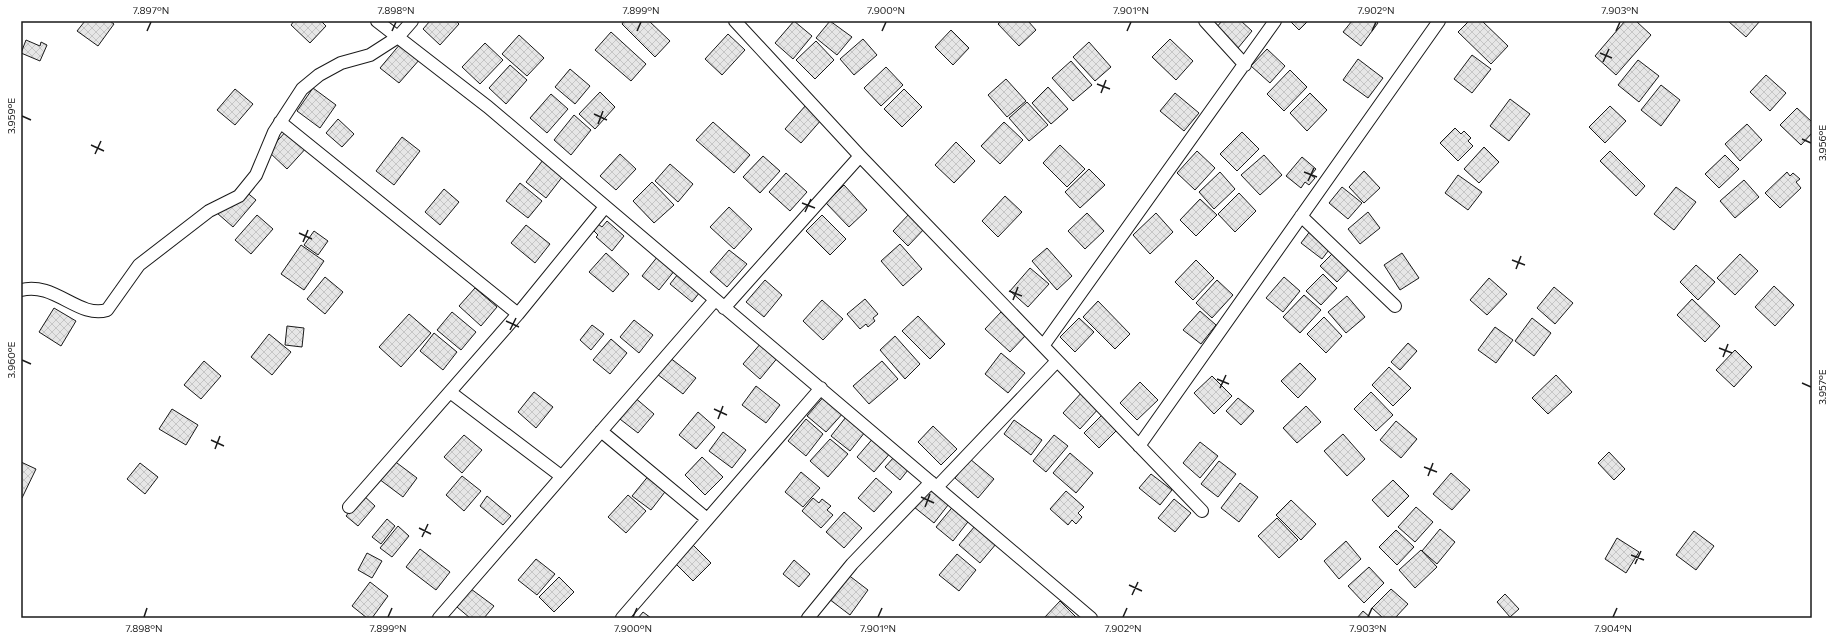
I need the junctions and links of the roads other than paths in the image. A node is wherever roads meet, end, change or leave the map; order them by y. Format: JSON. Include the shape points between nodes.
{"nodes":[{"id":1,"x":377,"y":21,"type":"edge"},
{"id":2,"x":412,"y":21,"type":"edge"},
{"id":3,"x":735,"y":21,"type":"edge"},
{"id":4,"x":1205,"y":21,"type":"edge"},
{"id":5,"x":1275,"y":21,"type":"edge"},
{"id":6,"x":1439,"y":21,"type":"edge"},
{"id":7,"x":398,"y":37,"type":"junction"},
{"id":8,"x":1245,"y":65,"type":"junction"},
{"id":9,"x":280,"y":122,"type":"junction"},
{"id":10,"x":860,"y":156,"type":"junction"},
{"id":11,"x":605,"y":207,"type":"junction"},
{"id":12,"x":1301,"y":216,"type":"junction"},
{"id":13,"x":21,"y":290,"type":"edge"},
{"id":14,"x":719,"y":304,"type":"junction"},
{"id":15,"x":1395,"y":306,"type":"dead end"},
{"id":16,"x":518,"y":314,"type":"junction"},
{"id":17,"x":1043,"y":346,"type":"junction"},
{"id":18,"x":1057,"y":361,"type":"junction"},
{"id":19,"x":821,"y":388,"type":"junction"},
{"id":20,"x":450,"y":392,"type":"junction"},
{"id":21,"x":601,"y":431,"type":"junction"},
{"id":22,"x":1139,"y":446,"type":"junction"},
{"id":23,"x":561,"y":476,"type":"junction"},
{"id":24,"x":934,"y":484,"type":"junction"},
{"id":25,"x":349,"y":507,"type":"dead end"},
{"id":26,"x":1202,"y":511,"type":"dead end"},
{"id":27,"x":707,"y":519,"type":"junction"},
{"id":28,"x":439,"y":618,"type":"edge"},
{"id":29,"x":622,"y":618,"type":"edge"},
{"id":30,"x":808,"y":618,"type":"edge"},
{"id":31,"x":1091,"y":618,"type":"edge"}],
"edges":[{"from":1,"to":7,"type":"street"},
{"from":2,"to":7,"type":"street"},
{"from":3,"to":10,"type":"street"},
{"from":4,"to":8,"type":"street"},
{"from":5,"to":8,"type":"street"},
{"from":6,"to":12,"type":"street"},
{"from":7,"to":9,"type":"street","via":[[370,54],[341,63],[319,75],[302,90]]},
{"from":7,"to":11,"type":"street","via":[[488,107]]},
{"from":8,"to":17,"type":"street"},
{"from":9,"to":13,"type":"street","via":[[256,175],[239,196],[210,211],[139,265],[107,310],[99,313],[90,311],[53,292],[29,288]]},
{"from":9,"to":16,"type":"street"},
{"from":10,"to":14,"type":"street"},
{"from":10,"to":17,"type":"street"},
{"from":11,"to":14,"type":"street"},
{"from":11,"to":16,"type":"street"},
{"from":12,"to":15,"type":"street"},
{"from":12,"to":22,"type":"street"},
{"from":14,"to":19,"type":"street"},
{"from":14,"to":21,"type":"street"},
{"from":16,"to":20,"type":"street"},
{"from":17,"to":18,"type":"street"},
{"from":18,"to":22,"type":"street"},
{"from":18,"to":24,"type":"street"},
{"from":19,"to":24,"type":"street"},
{"from":19,"to":27,"type":"street"},
{"from":20,"to":23,"type":"street"},
{"from":20,"to":25,"type":"street"},
{"from":21,"to":23,"type":"street"},
{"from":21,"to":27,"type":"street"},
{"from":22,"to":26,"type":"street"},
{"from":23,"to":28,"type":"street"},
{"from":24,"to":30,"type":"street","via":[[852,564]]},
{"from":24,"to":31,"type":"street"},
{"from":27,"to":29,"type":"street"}]}
